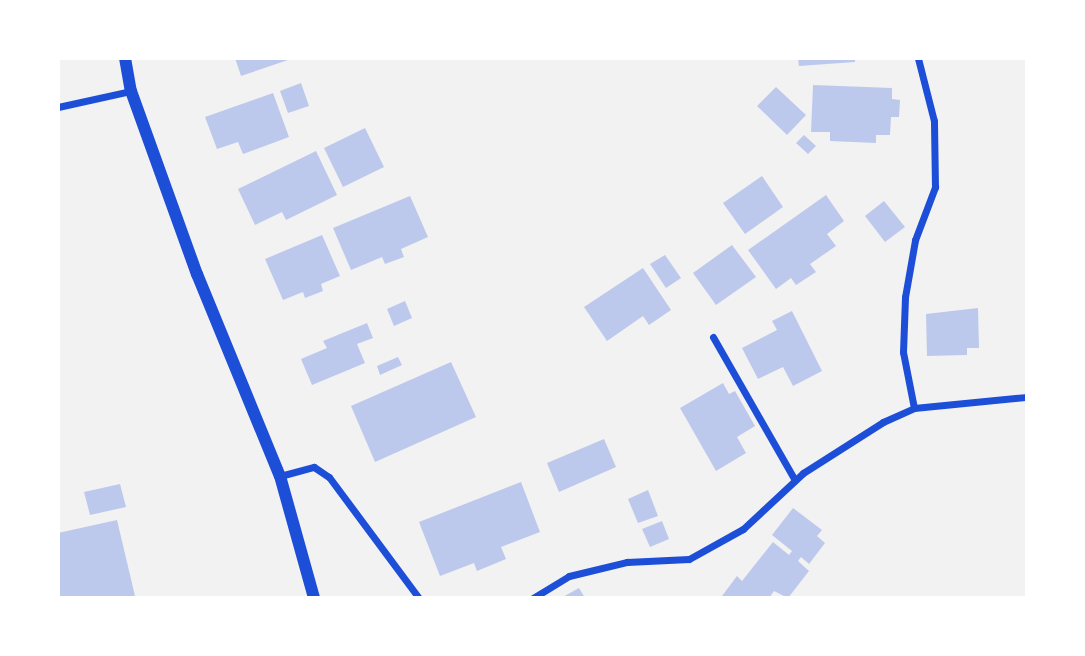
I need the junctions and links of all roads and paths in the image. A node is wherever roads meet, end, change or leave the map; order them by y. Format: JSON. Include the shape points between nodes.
{"nodes":[{"id":1,"x":125,"y":58,"type":"edge"},
{"id":2,"x":918,"y":58,"type":"edge"},
{"id":3,"x":131,"y":91,"type":"junction"},
{"id":4,"x":58,"y":107,"type":"edge"},
{"id":5,"x":713,"y":337,"type":"dead end"},
{"id":6,"x":1027,"y":397,"type":"edge"},
{"id":7,"x":914,"y":408,"type":"junction"},
{"id":8,"x":280,"y":476,"type":"junction"},
{"id":9,"x":795,"y":480,"type":"junction"},
{"id":10,"x":314,"y":598,"type":"edge"},
{"id":11,"x":419,"y":598,"type":"edge"},
{"id":12,"x":533,"y":598,"type":"edge"}],
"edges":[{"from":1,"to":3,"type":"street"},
{"from":2,"to":7,"type":"street","via":[[934,121],[936,187],[915,240],[905,297],[903,352]]},
{"from":3,"to":4,"type":"street"},
{"from":3,"to":8,"type":"street","via":[[197,274]]},
{"from":5,"to":9,"type":"street"},
{"from":6,"to":7,"type":"street"},
{"from":7,"to":9,"type":"street","via":[[883,422]]},
{"from":8,"to":10,"type":"street"},
{"from":8,"to":11,"type":"street","via":[[314,467],[329,477]]},
{"from":9,"to":12,"type":"street","via":[[743,529],[689,559],[627,562],[580,573]]}]}
